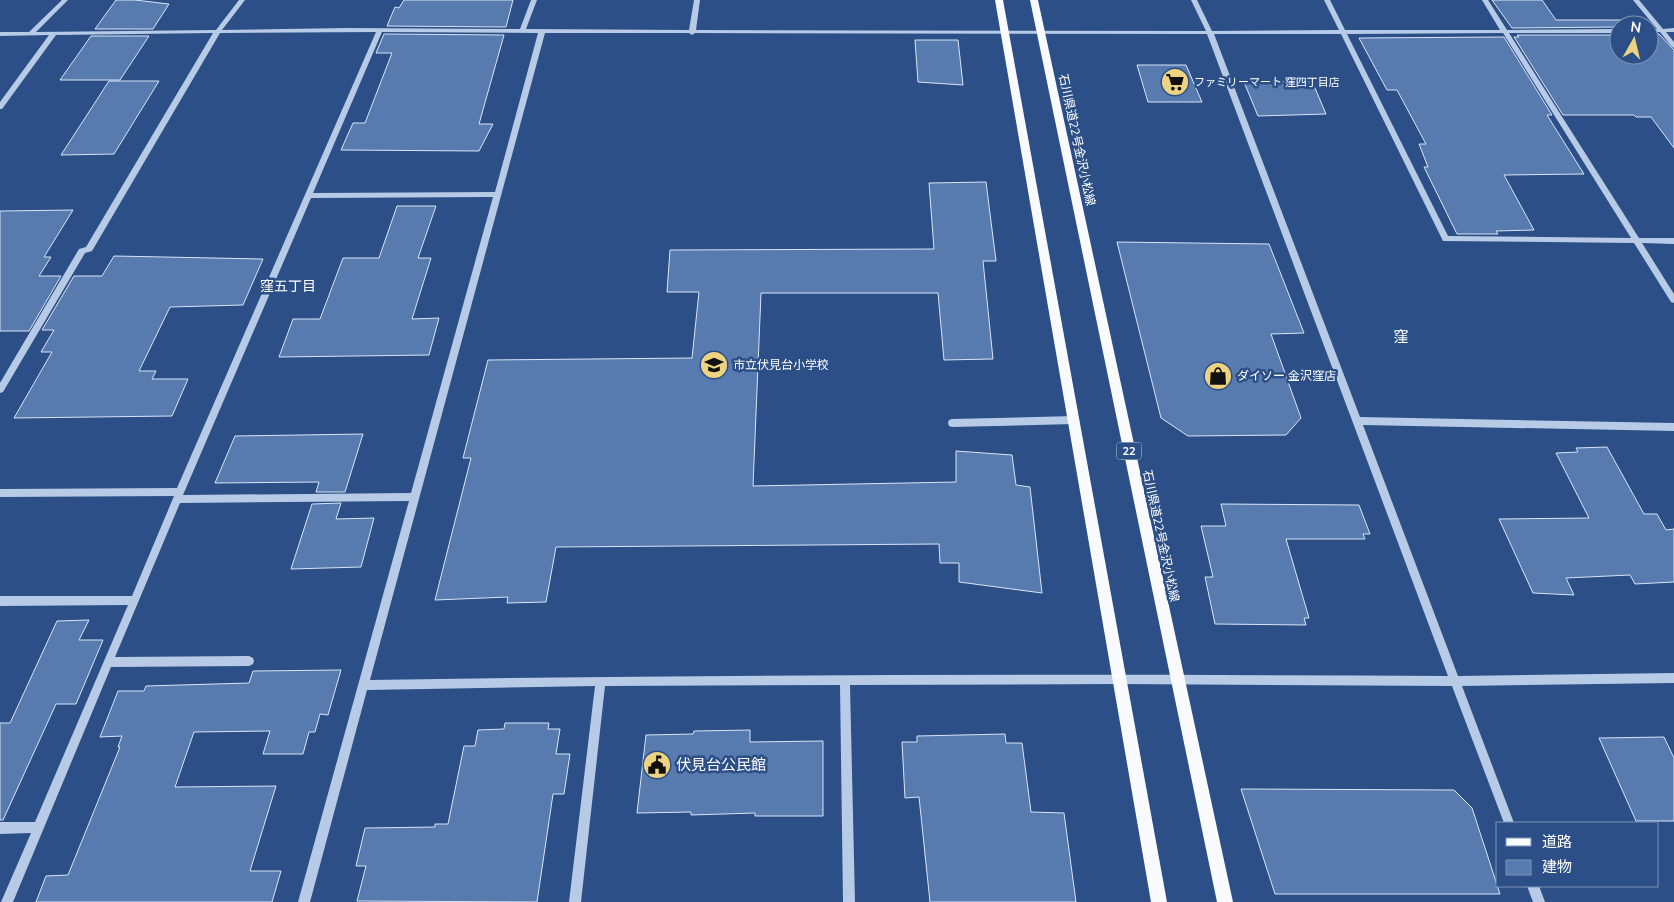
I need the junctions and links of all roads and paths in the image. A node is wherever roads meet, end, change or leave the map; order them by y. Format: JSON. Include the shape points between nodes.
{"nodes":[{"id":1,"x":66,"y":0,"type":"edge"},
{"id":2,"x":242,"y":0,"type":"edge"},
{"id":3,"x":534,"y":0,"type":"edge"},
{"id":4,"x":697,"y":0,"type":"edge"},
{"id":5,"x":999,"y":0,"type":"edge"},
{"id":6,"x":1034,"y":0,"type":"edge"},
{"id":7,"x":1194,"y":0,"type":"edge"},
{"id":8,"x":1327,"y":0,"type":"edge"},
{"id":9,"x":1485,"y":0,"type":"edge"},
{"id":10,"x":1636,"y":0,"type":"edge"},
{"id":11,"x":380,"y":30,"type":"junction"},
{"id":12,"x":1674,"y":30,"type":"edge"},
{"id":13,"x":218,"y":31,"type":"junction"},
{"id":14,"x":522,"y":31,"type":"junction"},
{"id":15,"x":542,"y":31,"type":"junction"},
{"id":16,"x":1504,"y":31,"type":"junction"},
{"id":17,"x":1609,"y":31,"type":"edge"},
{"id":18,"x":1662,"y":31,"type":"junction"},
{"id":19,"x":1343,"y":32,"type":"junction"},
{"id":20,"x":32,"y":33,"type":"junction"},
{"id":21,"x":54,"y":33,"type":"junction"},
{"id":22,"x":692,"y":33,"type":"junction"},
{"id":23,"x":1005,"y":33,"type":"junction"},
{"id":24,"x":1041,"y":33,"type":"junction"},
{"id":25,"x":1210,"y":33,"type":"junction"},
{"id":26,"x":0,"y":34,"type":"edge"},
{"id":27,"x":1674,"y":46,"type":"edge"},
{"id":28,"x":0,"y":107,"type":"edge"},
{"id":29,"x":497,"y":194,"type":"junction"},
{"id":30,"x":308,"y":196,"type":"junction"},
{"id":31,"x":1636,"y":240,"type":"junction"},
{"id":32,"x":1674,"y":240,"type":"edge"},
{"id":33,"x":1674,"y":300,"type":"edge"},
{"id":34,"x":0,"y":390,"type":"edge"},
{"id":35,"x":1074,"y":420,"type":"junction"},
{"id":36,"x":1357,"y":421,"type":"junction"},
{"id":37,"x":952,"y":423,"type":"dead end"},
{"id":38,"x":1674,"y":426,"type":"edge"},
{"id":39,"x":0,"y":493,"type":"edge"},
{"id":40,"x":179,"y":495,"type":"junction"},
{"id":41,"x":415,"y":497,"type":"junction"},
{"id":42,"x":135,"y":600,"type":"junction"},
{"id":43,"x":0,"y":601,"type":"edge"},
{"id":44,"x":249,"y":661,"type":"dead end"},
{"id":45,"x":108,"y":662,"type":"junction"},
{"id":46,"x":1674,"y":678,"type":"edge"},
{"id":47,"x":1119,"y":679,"type":"junction"},
{"id":48,"x":1177,"y":679,"type":"junction"},
{"id":49,"x":844,"y":680,"type":"junction"},
{"id":50,"x":601,"y":681,"type":"junction"},
{"id":51,"x":1455,"y":681,"type":"junction"},
{"id":52,"x":363,"y":685,"type":"junction"},
{"id":53,"x":1510,"y":822,"type":"edge"},
{"id":54,"x":39,"y":827,"type":"junction"},
{"id":55,"x":0,"y":828,"type":"edge"},
{"id":56,"x":1533,"y":887,"type":"edge"},
{"id":57,"x":7,"y":902,"type":"edge"},
{"id":58,"x":304,"y":902,"type":"edge"},
{"id":59,"x":574,"y":902,"type":"edge"},
{"id":60,"x":849,"y":902,"type":"edge"},
{"id":61,"x":1159,"y":902,"type":"edge"},
{"id":62,"x":1225,"y":902,"type":"edge"},
{"id":63,"x":1540,"y":902,"type":"edge"}],
"edges":[{"from":1,"to":20,"type":"street"},
{"from":2,"to":13,"type":"street"},
{"from":3,"to":14,"type":"street"},
{"from":4,"to":22,"type":"street"},
{"from":5,"to":23,"type":"main road"},
{"from":6,"to":24,"type":"main road","name":"石川県道22号金沢小松線","number":"22"},
{"from":7,"to":25,"type":"street"},
{"from":8,"to":19,"type":"street"},
{"from":9,"to":16,"type":"street"},
{"from":10,"to":18,"type":"street"},
{"from":11,"to":13,"type":"street"},
{"from":11,"to":14,"type":"street"},
{"from":11,"to":30,"type":"street"},
{"from":12,"to":18,"type":"street"},
{"from":13,"to":21,"type":"street"},
{"from":13,"to":34,"type":"street"},
{"from":14,"to":15,"type":"street"},
{"from":15,"to":22,"type":"street"},
{"from":15,"to":29,"type":"street"},
{"from":16,"to":17,"type":"street"},
{"from":16,"to":19,"type":"street"},
{"from":16,"to":31,"type":"street"},
{"from":18,"to":27,"type":"street"},
{"from":19,"to":25,"type":"street"},
{"from":19,"to":31,"type":"street","via":[[1446,240]]},
{"from":20,"to":21,"type":"street"},
{"from":20,"to":26,"type":"street"},
{"from":21,"to":28,"type":"street"},
{"from":22,"to":23,"type":"street"},
{"from":23,"to":24,"type":"street"},
{"from":23,"to":35,"type":"main road"},
{"from":24,"to":25,"type":"street"},
{"from":24,"to":48,"type":"main road","name":"石川県道22号金沢小松線","number":"22"},
{"from":25,"to":36,"type":"street"},
{"from":29,"to":30,"type":"street"},
{"from":29,"to":41,"type":"street"},
{"from":30,"to":40,"type":"street"},
{"from":31,"to":32,"type":"street"},
{"from":31,"to":33,"type":"street"},
{"from":35,"to":37,"type":"street"},
{"from":35,"to":47,"type":"main road"},
{"from":36,"to":38,"type":"street"},
{"from":36,"to":51,"type":"street"},
{"from":39,"to":40,"type":"street"},
{"from":40,"to":41,"type":"street"},
{"from":40,"to":42,"type":"street"},
{"from":41,"to":52,"type":"street"},
{"from":42,"to":43,"type":"street"},
{"from":42,"to":45,"type":"street"},
{"from":44,"to":45,"type":"street"},
{"from":45,"to":54,"type":"street"},
{"from":46,"to":51,"type":"street"},
{"from":47,"to":48,"type":"street"},
{"from":47,"to":49,"type":"street"},
{"from":47,"to":61,"type":"main road"},
{"from":48,"to":51,"type":"street"},
{"from":48,"to":62,"type":"main road","name":"石川県道22号金沢小松線","number":"22"},
{"from":49,"to":50,"type":"street"},
{"from":49,"to":60,"type":"street"},
{"from":50,"to":52,"type":"street"},
{"from":50,"to":59,"type":"street"},
{"from":51,"to":53,"type":"street"},
{"from":52,"to":58,"type":"street"},
{"from":54,"to":55,"type":"street"},
{"from":54,"to":57,"type":"street"},
{"from":56,"to":63,"type":"street"}]}
